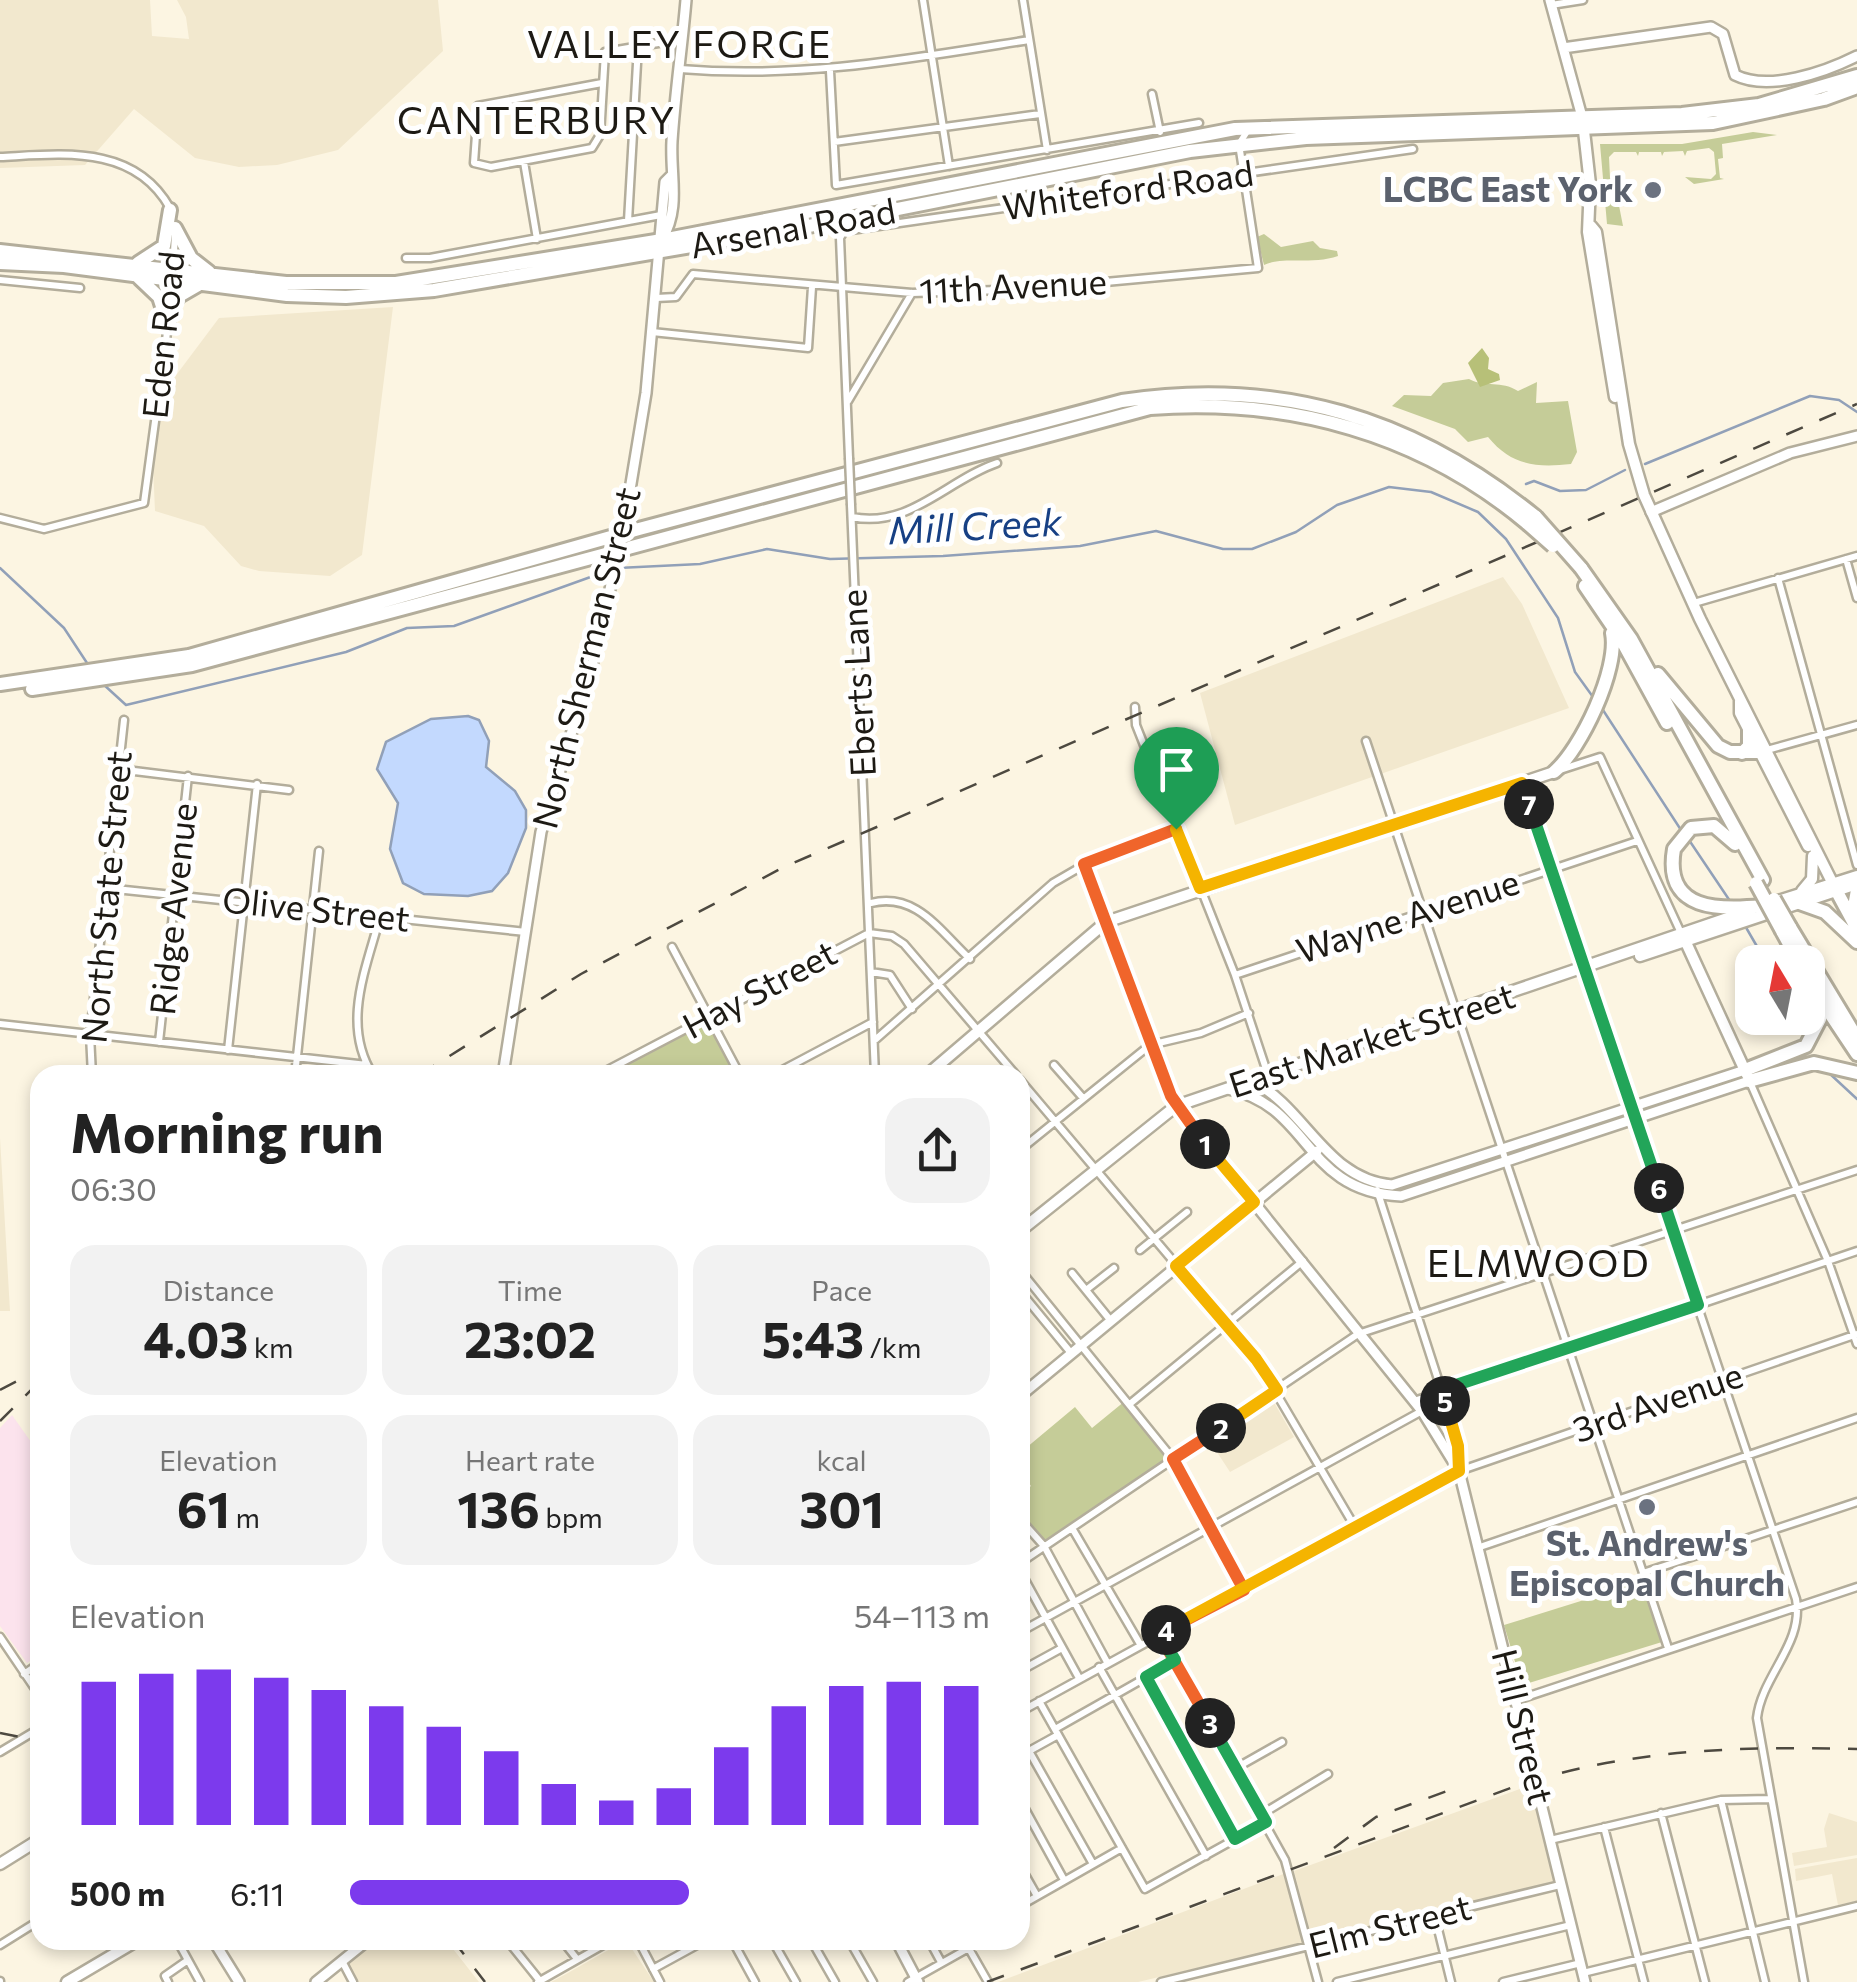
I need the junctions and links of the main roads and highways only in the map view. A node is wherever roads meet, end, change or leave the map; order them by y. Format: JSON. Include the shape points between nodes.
{"nodes":[{"id":1,"x":686,"y":0,"type":"edge"},
{"id":2,"x":1550,"y":2,"type":"edge"},
{"id":3,"x":1564,"y":48,"type":"junction"},
{"id":4,"x":1857,"y":56,"type":"edge"},
{"id":5,"x":1857,"y":76,"type":"edge"},
{"id":6,"x":1857,"y":86,"type":"edge"},
{"id":7,"x":1583,"y":124,"type":"junction"},
{"id":8,"x":670,"y":176,"type":"junction"},
{"id":9,"x":170,"y":210,"type":"road end"},
{"id":10,"x":175,"y":228,"type":"road end"},
{"id":11,"x":662,"y":246,"type":"junction"},
{"id":12,"x":0,"y":251,"type":"edge"},
{"id":13,"x":0,"y":263,"type":"edge"},
{"id":14,"x":136,"y":270,"type":"junction"},
{"id":15,"x":211,"y":273,"type":"junction"},
{"id":16,"x":174,"y":276,"type":"junction"},
{"id":17,"x":198,"y":285,"type":"junction"},
{"id":18,"x":170,"y":308,"type":"road end"},
{"id":19,"x":168,"y":325,"type":"road end"},
{"id":20,"x":1857,"y":436,"type":"edge"},
{"id":21,"x":1651,"y":512,"type":"junction"},
{"id":22,"x":1578,"y":570,"type":"junction"},
{"id":23,"x":1603,"y":613,"type":"junction"},
{"id":24,"x":1631,"y":639,"type":"junction"},
{"id":25,"x":89,"y":679,"type":"junction"},
{"id":26,"x":0,"y":684,"type":"edge"},
{"id":27,"x":0,"y":692,"type":"edge"},
{"id":28,"x":1740,"y":701,"type":"junction"},
{"id":29,"x":1749,"y":730,"type":"junction"},
{"id":30,"x":1764,"y":751,"type":"junction"},
{"id":31,"x":1742,"y":753,"type":"junction"},
{"id":32,"x":1554,"y":772,"type":"joint"},
{"id":33,"x":1734,"y":844,"type":"junction"},
{"id":34,"x":1813,"y":856,"type":"junction"},
{"id":35,"x":1760,"y":881,"type":"junction"},
{"id":36,"x":1857,"y":883,"type":"edge"},
{"id":37,"x":1831,"y":887,"type":"junction"},
{"id":38,"x":1795,"y":899,"type":"junction"},
{"id":39,"x":1754,"y":911,"type":"joint"},
{"id":40,"x":1733,"y":917,"type":"junction"},
{"id":41,"x":1106,"y":922,"type":"junction"},
{"id":42,"x":1855,"y":927,"type":"edge"},
{"id":43,"x":1786,"y":929,"type":"junction"},
{"id":44,"x":1683,"y":937,"type":"junction"},
{"id":45,"x":1857,"y":942,"type":"edge"},
{"id":46,"x":1792,"y":945,"type":"edge"},
{"id":47,"x":1825,"y":1004,"type":"edge"},
{"id":48,"x":1811,"y":1035,"type":"edge"},
{"id":49,"x":1857,"y":1038,"type":"edge"},
{"id":50,"x":1857,"y":1054,"type":"edge"},
{"id":51,"x":505,"y":1065,"type":"edge"},
{"id":52,"x":939,"y":1065,"type":"edge"},
{"id":53,"x":1857,"y":1073,"type":"edge"},
{"id":54,"x":1747,"y":1076,"type":"junction"},
{"id":55,"x":1253,"y":1081,"type":"junction"},
{"id":56,"x":1228,"y":1089,"type":"junction"},
{"id":57,"x":1174,"y":1101,"type":"junction"},
{"id":58,"x":1319,"y":1150,"type":"junction"},
{"id":59,"x":1254,"y":1202,"type":"junction"},
{"id":60,"x":1030,"y":1223,"type":"edge"},
{"id":61,"x":1030,"y":1388,"type":"edge"},
{"id":62,"x":30,"y":1846,"type":"edge"},
{"id":63,"x":0,"y":1864,"type":"edge"},
{"id":64,"x":121,"y":1950,"type":"edge"},
{"id":65,"x":220,"y":1950,"type":"edge"},
{"id":66,"x":356,"y":1950,"type":"edge"},
{"id":67,"x":900,"y":1950,"type":"edge"},
{"id":68,"x":1583,"y":1973,"type":"edge"},
{"id":69,"x":914,"y":1980,"type":"edge"},
{"id":70,"x":68,"y":1982,"type":"edge"},
{"id":71,"x":239,"y":1982,"type":"edge"},
{"id":72,"x":316,"y":1982,"type":"edge"}],
"edges":[{"from":1,"to":8,"type":"main road","name":"North Sherman Street"},
{"from":2,"to":3,"type":"main road"},
{"from":3,"to":4,"type":"main road","via":[[1710,27],[1723,34],[1735,74],[1746,80],[1814,74]]},
{"from":3,"to":7,"type":"main road"},
{"from":5,"to":7,"type":"highway","via":[[1758,104]]},
{"from":6,"to":7,"type":"highway","via":[[1713,124]]},
{"from":7,"to":11,"type":"highway","name":"Arsenal Road","via":[[1239,144]]},
{"from":7,"to":11,"type":"highway","name":"Arsenal Road","via":[[1252,128]]},
{"from":7,"to":21,"type":"main road","via":[[1592,226],[1630,444]]},
{"from":8,"to":11,"type":"main road","name":"North Sherman Street"},
{"from":8,"to":11,"type":"main road","name":"North Sherman Street","via":[[676,183]]},
{"from":9,"to":14,"type":"highway","via":[[164,246]]},
{"from":10,"to":15,"type":"highway","via":[[191,258]]},
{"from":11,"to":15,"type":"highway","name":"Arsenal Road","via":[[396,283],[286,283]]},
{"from":11,"to":17,"type":"highway","name":"Arsenal Road","via":[[434,290],[346,297]]},
{"from":11,"to":51,"type":"main road","name":"North Sherman Street","bridge":true,"via":[[625,520],[592,666],[541,832]]},
{"from":12,"to":14,"type":"highway","name":"Arsenal Road"},
{"from":13,"to":14,"type":"highway","name":"Arsenal Road"},
{"from":14,"to":16,"type":"highway","name":"Arsenal Road"},
{"from":14,"to":19,"type":"highway","via":[[160,296]]},
{"from":15,"to":16,"type":"highway","name":"Arsenal Road"},
{"from":16,"to":17,"type":"highway","name":"Arsenal Road"},
{"from":17,"to":18,"type":"highway"},
{"from":20,"to":21,"type":"main road","via":[[1790,453]]},
{"from":21,"to":28,"type":"main road"},
{"from":22,"to":23,"type":"highway"},
{"from":22,"to":24,"type":"highway"},
{"from":22,"to":25,"type":"highway","bridge":true,"via":[[1532,520],[1374,432],[1281,410],[1150,408],[192,665]]},
{"from":23,"to":32,"type":"highway","via":[[1614,646],[1608,677],[1572,754]]},
{"from":23,"to":33,"type":"highway"},
{"from":24,"to":31,"type":"highway","via":[[1712,740]]},
{"from":24,"to":35,"type":"highway"},
{"from":25,"to":26,"type":"highway"},
{"from":25,"to":27,"type":"highway"},
{"from":28,"to":29,"type":"main road"},
{"from":28,"to":30,"type":"main road"},
{"from":29,"to":30,"type":"main road"},
{"from":29,"to":31,"type":"highway"},
{"from":30,"to":31,"type":"highway"},
{"from":30,"to":34,"type":"main road"},
{"from":30,"to":37,"type":"main road"},
{"from":32,"to":41,"type":"main road"},
{"from":33,"to":35,"type":"highway"},
{"from":33,"to":40,"type":"highway","via":[[1714,826],[1690,828],[1676,843],[1673,871],[1704,906]]},
{"from":34,"to":37,"type":"main road"},
{"from":34,"to":38,"type":"main road","via":[[1812,880]]},
{"from":35,"to":43,"type":"highway","bridge":true},
{"from":36,"to":37,"type":"main road"},
{"from":36,"to":42,"type":"highway"},
{"from":37,"to":38,"type":"main road"},
{"from":37,"to":42,"type":"highway"},
{"from":38,"to":39,"type":"main road"},
{"from":38,"to":45,"type":"highway","via":[[1825,912]]},
{"from":39,"to":40,"type":"highway"},
{"from":40,"to":44,"type":"main road","name":"East Market Street"},
{"from":41,"to":52,"type":"main road"},
{"from":41,"to":57,"type":"main road"},
{"from":43,"to":46,"type":"highway"},
{"from":43,"to":49,"type":"highway"},
{"from":44,"to":54,"type":"main road"},
{"from":44,"to":55,"type":"main road","name":"East Market Street"},
{"from":47,"to":50,"type":"highway"},
{"from":48,"to":54,"type":"highway","via":[[1800,1050]]},
{"from":53,"to":54,"type":"highway","via":[[1814,1062]]},
{"from":54,"to":58,"type":"main road","via":[[1401,1196],[1351,1187]]},
{"from":55,"to":56,"type":"main road","name":"East Market Street"},
{"from":55,"to":58,"type":"main road","via":[[1282,1099]]},
{"from":56,"to":57,"type":"main road","name":"East Market Street"},
{"from":56,"to":58,"type":"main road","via":[[1275,1107]]},
{"from":57,"to":59,"type":"main road"},
{"from":57,"to":60,"type":"main road"},
{"from":58,"to":59,"type":"main road"},
{"from":59,"to":61,"type":"main road"},
{"from":59,"to":68,"type":"main road","name":"Hill Street","via":[[1422,1411],[1459,1471]]},
{"from":62,"to":63,"type":"main road"},
{"from":64,"to":70,"type":"main road"},
{"from":65,"to":71,"type":"main road"},
{"from":66,"to":72,"type":"main road"},
{"from":67,"to":69,"type":"main road"}]}
